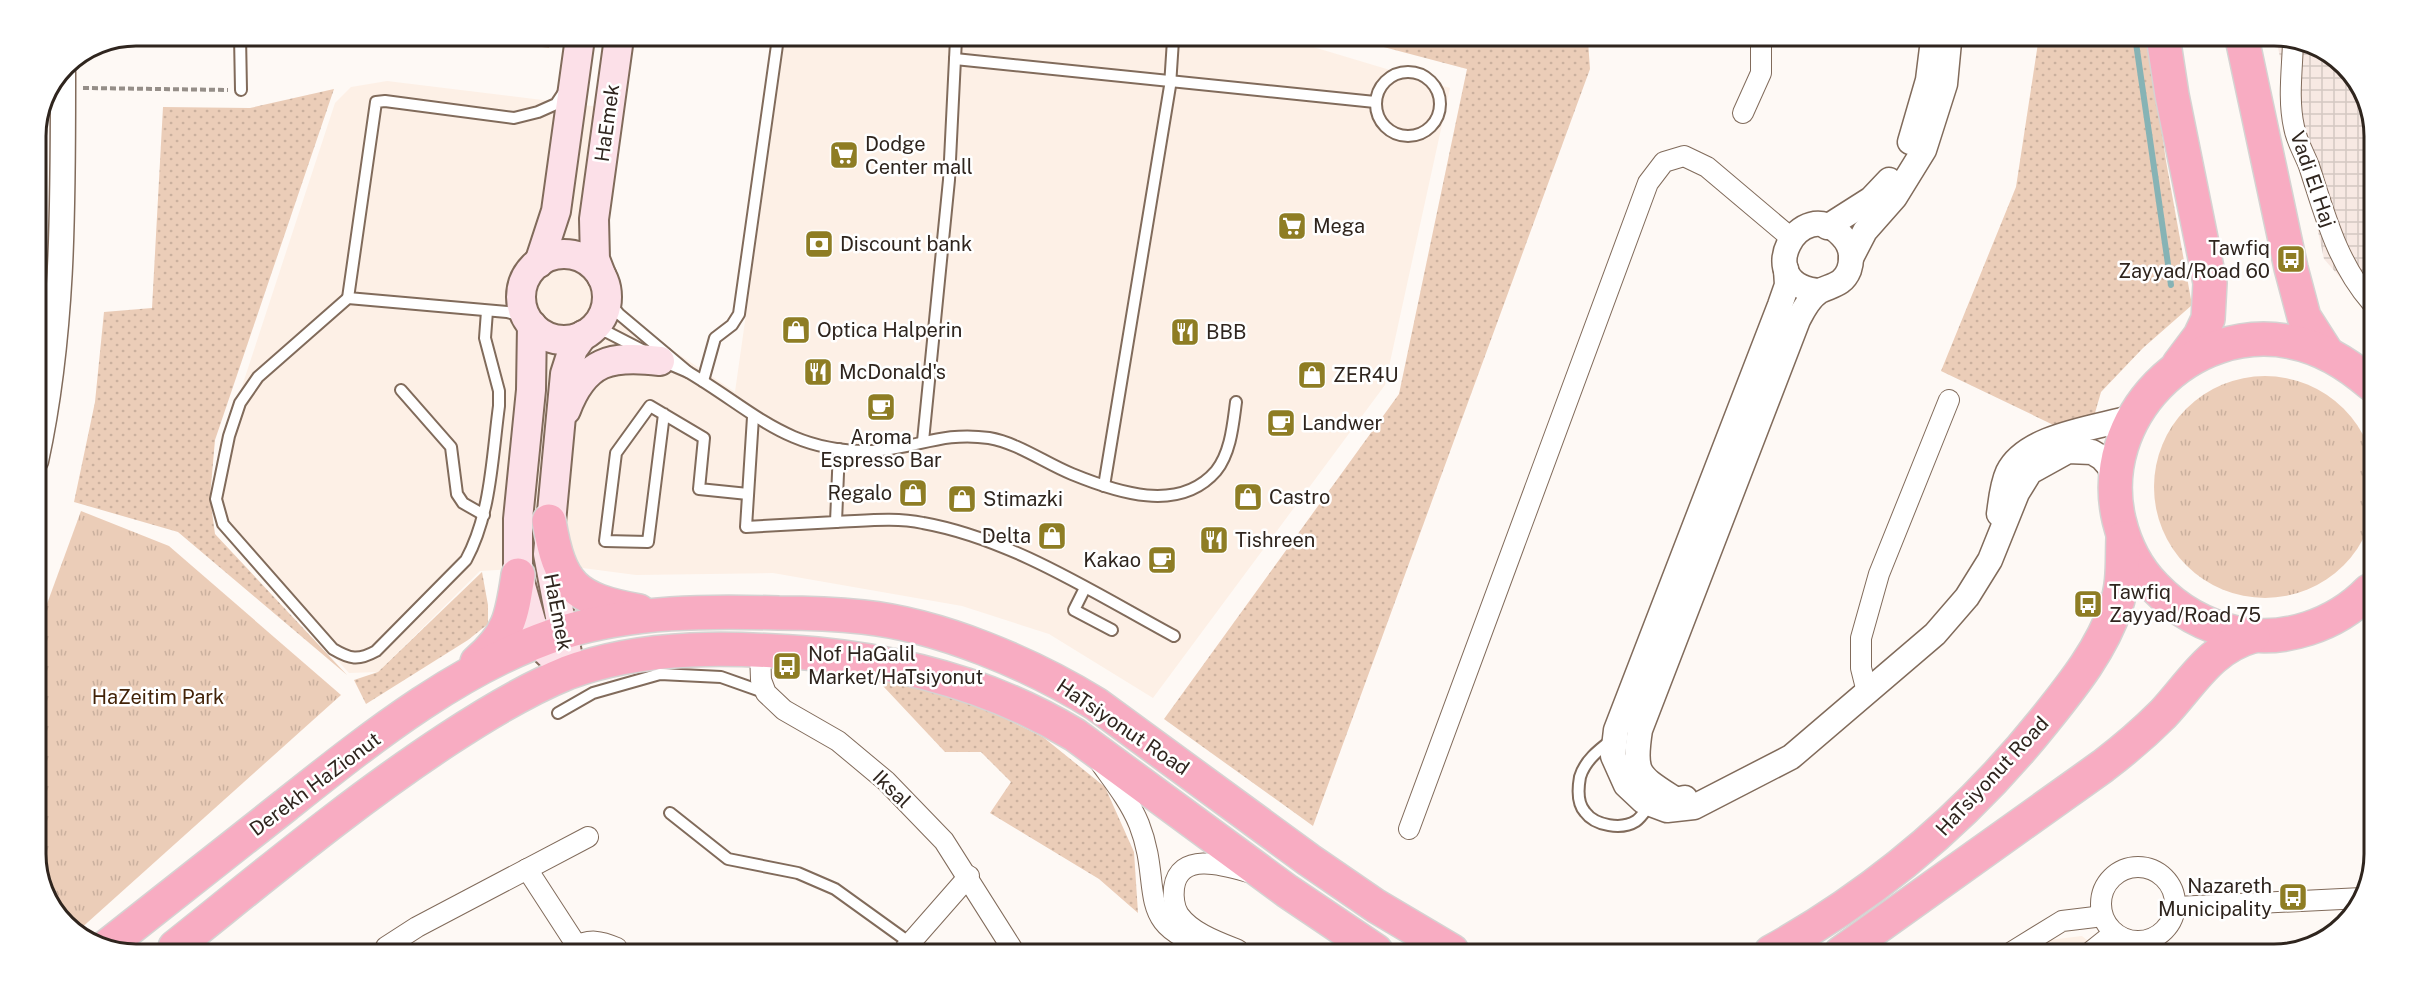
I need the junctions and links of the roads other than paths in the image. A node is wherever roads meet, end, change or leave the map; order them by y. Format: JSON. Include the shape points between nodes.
{"nodes":[{"id":1,"x":240,"y":47,"type":"edge"},
{"id":2,"x":579,"y":47,"type":"edge"},
{"id":3,"x":618,"y":47,"type":"edge"},
{"id":4,"x":777,"y":47,"type":"edge"},
{"id":5,"x":956,"y":47,"type":"edge"},
{"id":6,"x":1172,"y":47,"type":"edge"},
{"id":7,"x":1761,"y":47,"type":"edge"},
{"id":8,"x":1931,"y":47,"type":"edge"},
{"id":9,"x":1949,"y":47,"type":"edge"},
{"id":10,"x":2165,"y":47,"type":"edge"},
{"id":11,"x":2244,"y":47,"type":"edge"},
{"id":12,"x":2292,"y":48,"type":"edge"},
{"id":13,"x":956,"y":60,"type":"junction"},
{"id":14,"x":575,"y":77,"type":"junction"},
{"id":15,"x":1170,"y":81,"type":"junction"},
{"id":16,"x":63,"y":85,"type":"edge"},
{"id":17,"x":241,"y":90,"type":"road end"},
{"id":18,"x":1375,"y":102,"type":"junction"},
{"id":19,"x":1743,"y":113,"type":"dead end"},
{"id":20,"x":1827,"y":227,"type":"junction"},
{"id":21,"x":1791,"y":238,"type":"junction"},
{"id":22,"x":1851,"y":258,"type":"junction"},
{"id":23,"x":539,"y":263,"type":"junction"},
{"id":24,"x":1786,"y":269,"type":"junction"},
{"id":25,"x":605,"y":286,"type":"junction"},
{"id":26,"x":1820,"y":291,"type":"junction"},
{"id":27,"x":2363,"y":293,"type":"edge"},
{"id":28,"x":348,"y":298,"type":"junction"},
{"id":29,"x":487,"y":311,"type":"junction"},
{"id":30,"x":529,"y":321,"type":"junction"},
{"id":31,"x":586,"y":334,"type":"junction"},
{"id":32,"x":2327,"y":353,"type":"junction"},
{"id":33,"x":660,"y":360,"type":"junction"},
{"id":34,"x":2176,"y":368,"type":"junction"},
{"id":35,"x":688,"y":372,"type":"junction"},
{"id":36,"x":2363,"y":379,"type":"edge"},
{"id":37,"x":703,"y":381,"type":"junction"},
{"id":38,"x":401,"y":390,"type":"dead end"},
{"id":39,"x":47,"y":398,"type":"edge"},
{"id":40,"x":1949,"y":400,"type":"dead end"},
{"id":41,"x":1236,"y":402,"type":"dead end"},
{"id":42,"x":664,"y":414,"type":"junction"},
{"id":43,"x":753,"y":417,"type":"junction"},
{"id":44,"x":2133,"y":417,"type":"junction"},
{"id":45,"x":558,"y":429,"type":"junction"},
{"id":46,"x":923,"y":441,"type":"junction"},
{"id":47,"x":839,"y":449,"type":"junction"},
{"id":48,"x":1104,"y":486,"type":"junction"},
{"id":49,"x":2116,"y":490,"type":"junction"},
{"id":50,"x":748,"y":494,"type":"junction"},
{"id":51,"x":484,"y":515,"type":"junction"},
{"id":52,"x":549,"y":521,"type":"junction"},
{"id":53,"x":836,"y":522,"type":"junction"},
{"id":54,"x":2123,"y":533,"type":"junction"},
{"id":55,"x":1998,"y":543,"type":"junction"},
{"id":56,"x":518,"y":575,"type":"junction"},
{"id":57,"x":1085,"y":588,"type":"junction"},
{"id":58,"x":2364,"y":599,"type":"edge"},
{"id":59,"x":662,"y":615,"type":"junction"},
{"id":60,"x":1112,"y":630,"type":"dead end"},
{"id":61,"x":1173,"y":636,"type":"dead end"},
{"id":62,"x":2253,"y":636,"type":"junction"},
{"id":63,"x":551,"y":637,"type":"junction"},
{"id":64,"x":760,"y":651,"type":"junction"},
{"id":65,"x":569,"y":673,"type":"junction"},
{"id":66,"x":1868,"y":692,"type":"junction"},
{"id":67,"x":766,"y":693,"type":"junction"},
{"id":68,"x":435,"y":697,"type":"junction"},
{"id":69,"x":558,"y":713,"type":"dead end"},
{"id":70,"x":1615,"y":737,"type":"junction"},
{"id":71,"x":1089,"y":745,"type":"junction"},
{"id":72,"x":1717,"y":793,"type":"junction"},
{"id":73,"x":1651,"y":803,"type":"junction"},
{"id":74,"x":670,"y":813,"type":"dead end"},
{"id":75,"x":1409,"y":829,"type":"dead end"},
{"id":76,"x":588,"y":837,"type":"dead end"},
{"id":77,"x":527,"y":869,"type":"junction"},
{"id":78,"x":969,"y":876,"type":"junction"},
{"id":79,"x":1270,"y":878,"type":"junction"},
{"id":80,"x":2351,"y":899,"type":"edge"},
{"id":81,"x":2176,"y":907,"type":"junction"},
{"id":82,"x":2101,"y":911,"type":"junction"},
{"id":83,"x":2114,"y":933,"type":"junction"},
{"id":84,"x":113,"y":940,"type":"edge"},
{"id":85,"x":179,"y":944,"type":"edge"},
{"id":86,"x":392,"y":944,"type":"edge"},
{"id":87,"x":573,"y":944,"type":"edge"},
{"id":88,"x":580,"y":944,"type":"edge"},
{"id":89,"x":608,"y":944,"type":"edge"},
{"id":90,"x":905,"y":944,"type":"edge"},
{"id":91,"x":910,"y":944,"type":"edge"},
{"id":92,"x":1010,"y":944,"type":"edge"},
{"id":93,"x":1201,"y":944,"type":"edge"},
{"id":94,"x":1225,"y":944,"type":"edge"},
{"id":95,"x":1366,"y":944,"type":"edge"},
{"id":96,"x":1440,"y":944,"type":"edge"},
{"id":97,"x":1785,"y":944,"type":"edge"},
{"id":98,"x":1852,"y":944,"type":"edge"},
{"id":99,"x":2024,"y":944,"type":"edge"},
{"id":100,"x":2100,"y":944,"type":"edge"},
{"id":101,"x":2138,"y":944,"type":"edge"},
{"id":102,"x":2152,"y":944,"type":"edge"}],
"edges":[{"from":1,"to":17,"type":"lane"},
{"from":2,"to":14,"type":"main road","name":"HaEmek"},
{"from":3,"to":25,"type":"main road","name":"HaEmek","via":[[594,219],[595,259]]},
{"from":4,"to":37,"type":"lane","via":[[739,314],[715,338]]},
{"from":5,"to":13,"type":"lane"},
{"from":6,"to":15,"type":"lane"},
{"from":7,"to":19,"type":"street","via":[[1761,73]]},
{"from":8,"to":20,"type":"street","via":[[1920,114],[1896,171],[1871,199]]},
{"from":9,"to":22,"type":"street","via":[[1945,84],[1924,150],[1895,197],[1865,231]]},
{"from":10,"to":34,"type":"highway","via":[[2211,302],[2200,336]]},
{"from":11,"to":32,"type":"highway","via":[[2304,317]]},
{"from":12,"to":27,"type":"street","name":"Vadi El Haj","via":[[2294,128],[2321,211],[2354,283]]},
{"from":13,"to":15,"type":"lane"},
{"from":13,"to":46,"type":"lane","via":[[949,180]]},
{"from":14,"to":23,"type":"main road","name":"HaEmek","via":[[556,211]]},
{"from":14,"to":28,"type":"lane","via":[[556,104],[514,118],[376,102]]},
{"from":15,"to":18,"type":"lane"},
{"from":15,"to":48,"type":"lane"},
{"from":16,"to":39,"type":"street","via":[[60,293]]},
{"from":18,"to":18,"type":"lane","via":[[1381,123],[1392,133],[1403,136],[1425,132],[1440,108],[1434,86],[1419,74],[1408,72],[1387,79]]},
{"from":20,"to":21,"type":"street","via":[[1810,226]]},
{"from":20,"to":22,"type":"street","via":[[1847,242]]},
{"from":21,"to":24,"type":"street","via":[[1784,258]]},
{"from":21,"to":75,"type":"street","via":[[1707,167],[1684,156],[1664,162],[1648,183]]},
{"from":22,"to":26,"type":"street","via":[[1840,283]]},
{"from":23,"to":25,"type":"main road","via":[[557,255],[572,255],[595,267]]},
{"from":23,"to":30,"type":"main road","via":[[522,288],[521,303]]},
{"from":24,"to":26,"type":"street","via":[[1799,286]]},
{"from":24,"to":70,"type":"street","via":[[1787,285],[1780,305]]},
{"from":25,"to":31,"type":"main road","via":[[606,308],[600,321]]},
{"from":25,"to":35,"type":"lane","via":[[612,307]]},
{"from":26,"to":72,"type":"street","via":[[1798,320],[1640,730],[1635,761],[1647,781],[1676,800]]},
{"from":28,"to":29,"type":"lane"},
{"from":28,"to":51,"type":"lane","via":[[258,377],[240,404],[216,499],[223,524],[333,649],[348,658],[361,659],[376,651],[466,560]]},
{"from":29,"to":30,"type":"lane","via":[[507,312]]},
{"from":29,"to":51,"type":"lane","via":[[485,338],[499,391],[499,406]]},
{"from":30,"to":31,"type":"main road","via":[[548,337],[571,339]]},
{"from":30,"to":56,"type":"main road","name":"HaEmek","via":[[532,379],[518,519]]},
{"from":31,"to":33,"type":"lane","via":[[607,332]]},
{"from":31,"to":45,"type":"main road","name":"HaEmek","via":[[573,350],[565,374]]},
{"from":32,"to":34,"type":"highway","via":[[2290,341],[2256,339],[2217,347]]},
{"from":32,"to":36,"type":"highway"},
{"from":33,"to":35,"type":"lane"},
{"from":33,"to":45,"type":"main road","via":[[626,357],[596,367],[573,392]]},
{"from":34,"to":44,"type":"highway","via":[[2158,383]]},
{"from":35,"to":37,"type":"lane"},
{"from":37,"to":43,"type":"lane"},
{"from":38,"to":51,"type":"lane","via":[[451,447],[457,494],[463,503]]},
{"from":40,"to":66,"type":"street","via":[[1879,574],[1861,638],[1861,668]]},
{"from":41,"to":48,"type":"lane","via":[[1226,452],[1216,470],[1202,483],[1176,495],[1147,496]]},
{"from":42,"to":42,"type":"lane","via":[[650,406],[616,453],[605,541],[648,542]]},
{"from":42,"to":50,"type":"lane","via":[[704,438],[699,489]]},
{"from":43,"to":47,"type":"lane","via":[[806,442]]},
{"from":43,"to":50,"type":"lane"},
{"from":44,"to":49,"type":"highway","via":[[2119,454]]},
{"from":44,"to":55,"type":"street","via":[[2046,441],[2020,456],[2008,471],[2002,489]]},
{"from":45,"to":52,"type":"main road","name":"HaEmek"},
{"from":46,"to":47,"type":"lane","via":[[873,451]]},
{"from":46,"to":48,"type":"lane","via":[[965,435],[992,439]]},
{"from":47,"to":53,"type":"lane"},
{"from":49,"to":54,"type":"highway"},
{"from":49,"to":55,"type":"street","via":[[2110,467],[2102,458],[2092,452],[2068,452],[2030,472],[2017,493]]},
{"from":50,"to":53,"type":"lane","via":[[746,527]]},
{"from":52,"to":59,"type":"highway","via":[[560,567],[580,592],[604,604]]},
{"from":52,"to":63,"type":"main road","name":"HaEmek"},
{"from":53,"to":57,"type":"lane","via":[[923,522],[1033,560]]},
{"from":54,"to":62,"type":"highway","via":[[2140,570],[2166,598],[2208,624]]},
{"from":54,"to":97,"type":"highway","name":"HaTsiyonut Road","via":[[2121,589],[2107,629],[2064,697],[2027,743],[1923,849],[1828,919]]},
{"from":55,"to":66,"type":"street","via":[[1967,597],[1935,634]]},
{"from":56,"to":63,"type":"main road","name":"HaEmek"},
{"from":56,"to":68,"type":"highway","via":[[512,617],[504,633],[492,649]]},
{"from":57,"to":60,"type":"lane","via":[[1074,610]]},
{"from":57,"to":61,"type":"lane"},
{"from":58,"to":62,"type":"highway","via":[[2313,627]]},
{"from":59,"to":63,"type":"highway","name":"HaTsiyonut Road","via":[[637,616]]},
{"from":59,"to":96,"type":"highway","name":"HaTsiyonut Road","via":[[729,612],[865,617],[910,626],[1010,659],[1063,683],[1096,704],[1309,860]]},
{"from":62,"to":98,"type":"highway","via":[[2232,642],[2215,655],[2137,739],[2103,766]]},
{"from":63,"to":65,"type":"main road","name":"HaEmek"},
{"from":63,"to":68,"type":"highway","name":"Derekh HaZionut","via":[[503,656]]},
{"from":64,"to":65,"type":"highway","name":"HaTsiyonut Road","via":[[638,655]]},
{"from":64,"to":67,"type":"street","via":[[760,680]]},
{"from":64,"to":71,"type":"highway","name":"HaTsiyonut Road","via":[[849,657],[950,679],[996,694],[1045,717]]},
{"from":65,"to":85,"type":"highway","name":"Derekh HaZionut","via":[[492,711],[369,793]]},
{"from":66,"to":72,"type":"street","via":[[1791,757]]},
{"from":67,"to":69,"type":"lane","via":[[721,677],[660,674],[593,693]]},
{"from":67,"to":78,"type":"street","name":"Iksal","via":[[784,710],[838,741],[886,781],[944,841]]},
{"from":68,"to":84,"type":"highway","name":"Derekh HaZionut","via":[[344,759]]},
{"from":70,"to":73,"type":"street","via":[[1613,756],[1626,785],[1643,801]]},
{"from":70,"to":73,"type":"lane","via":[[1592,756],[1581,775],[1578,795],[1585,813],[1605,825],[1626,825],[1637,820]]},
{"from":71,"to":79,"type":"highway","name":"HaTsiyonut Road"},
{"from":71,"to":93,"type":"street","via":[[1138,823],[1147,853],[1154,906],[1163,924],[1177,936]]},
{"from":72,"to":73,"type":"street","via":[[1694,807],[1667,810]]},
{"from":74,"to":90,"type":"lane","via":[[728,860],[798,873],[835,889]]},
{"from":76,"to":77,"type":"street"},
{"from":77,"to":86,"type":"street"},
{"from":77,"to":87,"type":"street"},
{"from":78,"to":91,"type":"street"},
{"from":78,"to":92,"type":"street","name":"Iksal"},
{"from":79,"to":94,"type":"street","via":[[1215,863],[1182,870],[1173,896],[1178,913],[1192,928]]},
{"from":79,"to":95,"type":"highway","name":"HaTsiyonut Road"},
{"from":80,"to":81,"type":"street"},
{"from":81,"to":82,"type":"street","via":[[2168,881],[2157,872],[2136,867],[2116,874],[2106,884]]},
{"from":81,"to":102,"type":"street","via":[[2170,924]]},
{"from":82,"to":83,"type":"street"},
{"from":82,"to":99,"type":"street","via":[[2095,917],[2061,921]]},
{"from":83,"to":100,"type":"street"},
{"from":83,"to":101,"type":"street"},
{"from":88,"to":89,"type":"street","via":[[584,941]]}]}
